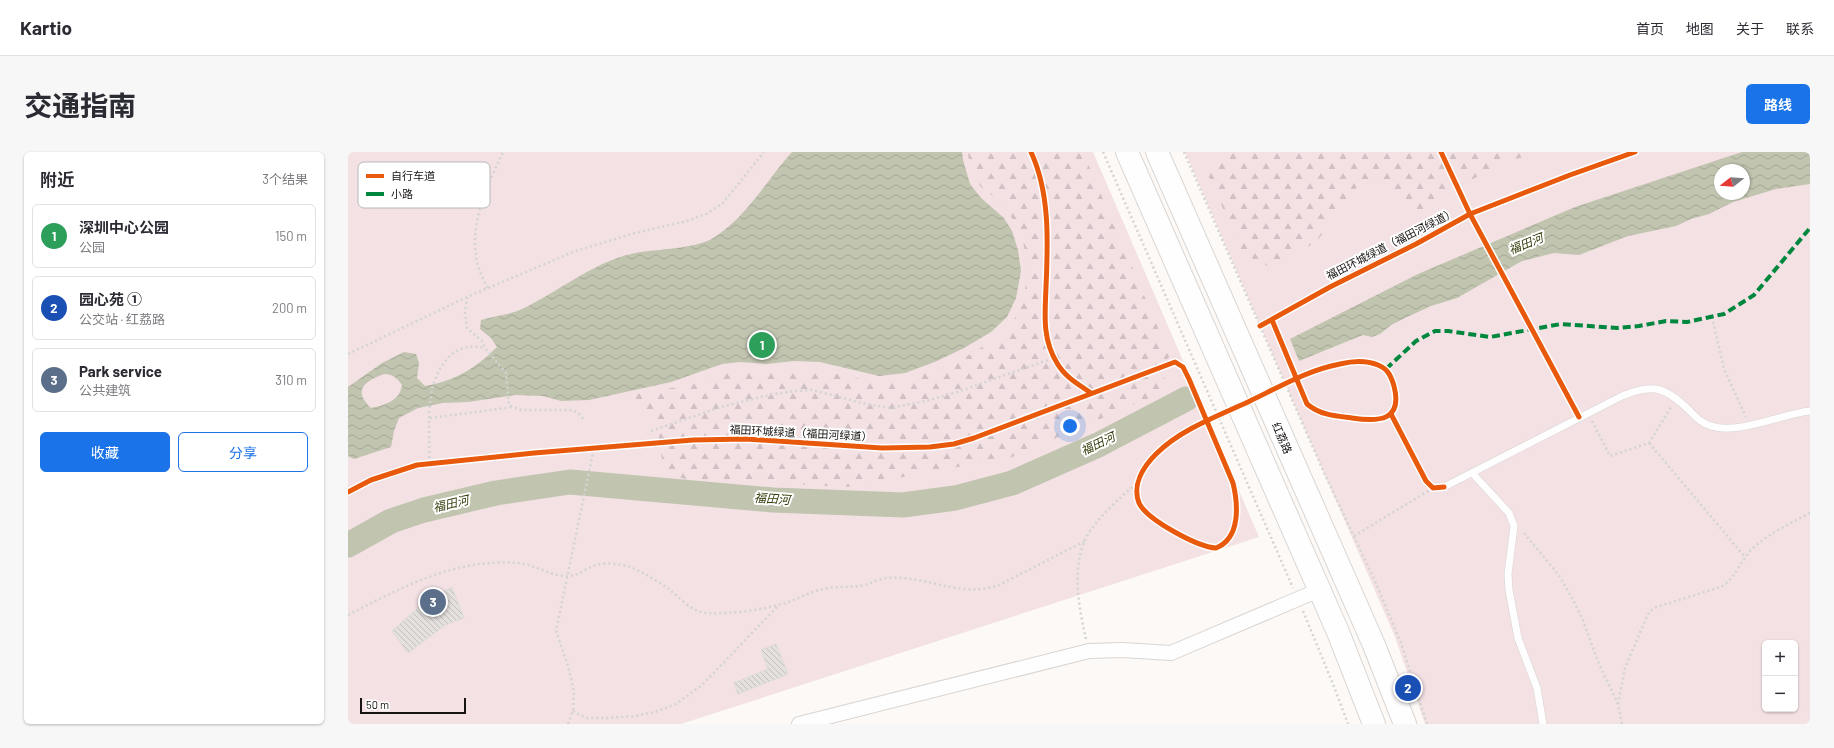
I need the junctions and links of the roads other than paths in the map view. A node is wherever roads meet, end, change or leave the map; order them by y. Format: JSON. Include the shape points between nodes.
{"nodes":[{"id":1,"x":1126,"y":152,"type":"edge"},
{"id":2,"x":1157,"y":152,"type":"edge"},
{"id":3,"x":1810,"y":411,"type":"edge"},
{"id":4,"x":1473,"y":474,"type":"junction"},
{"id":5,"x":1444,"y":488,"type":"road end"},
{"id":6,"x":1319,"y":590,"type":"junction"},
{"id":7,"x":799,"y":724,"type":"edge"},
{"id":8,"x":1374,"y":724,"type":"edge"},
{"id":9,"x":1405,"y":724,"type":"edge"},
{"id":10,"x":1543,"y":724,"type":"edge"}],
"edges":[{"from":1,"to":6,"type":"main road"},
{"from":2,"to":9,"type":"main road","name":"红荔路","via":[[1374,645]]},
{"from":3,"to":4,"type":"lane","via":[[1727,428],[1710,426],[1696,417],[1676,397],[1660,390],[1641,389],[1588,413]]},
{"from":4,"to":5,"type":"lane"},
{"from":4,"to":10,"type":"lane","via":[[1509,514],[1514,526],[1508,574],[1509,590],[1518,638],[1537,688]]},
{"from":6,"to":7,"type":"street","via":[[1171,653],[1089,651]]},
{"from":6,"to":8,"type":"main road"}]}
